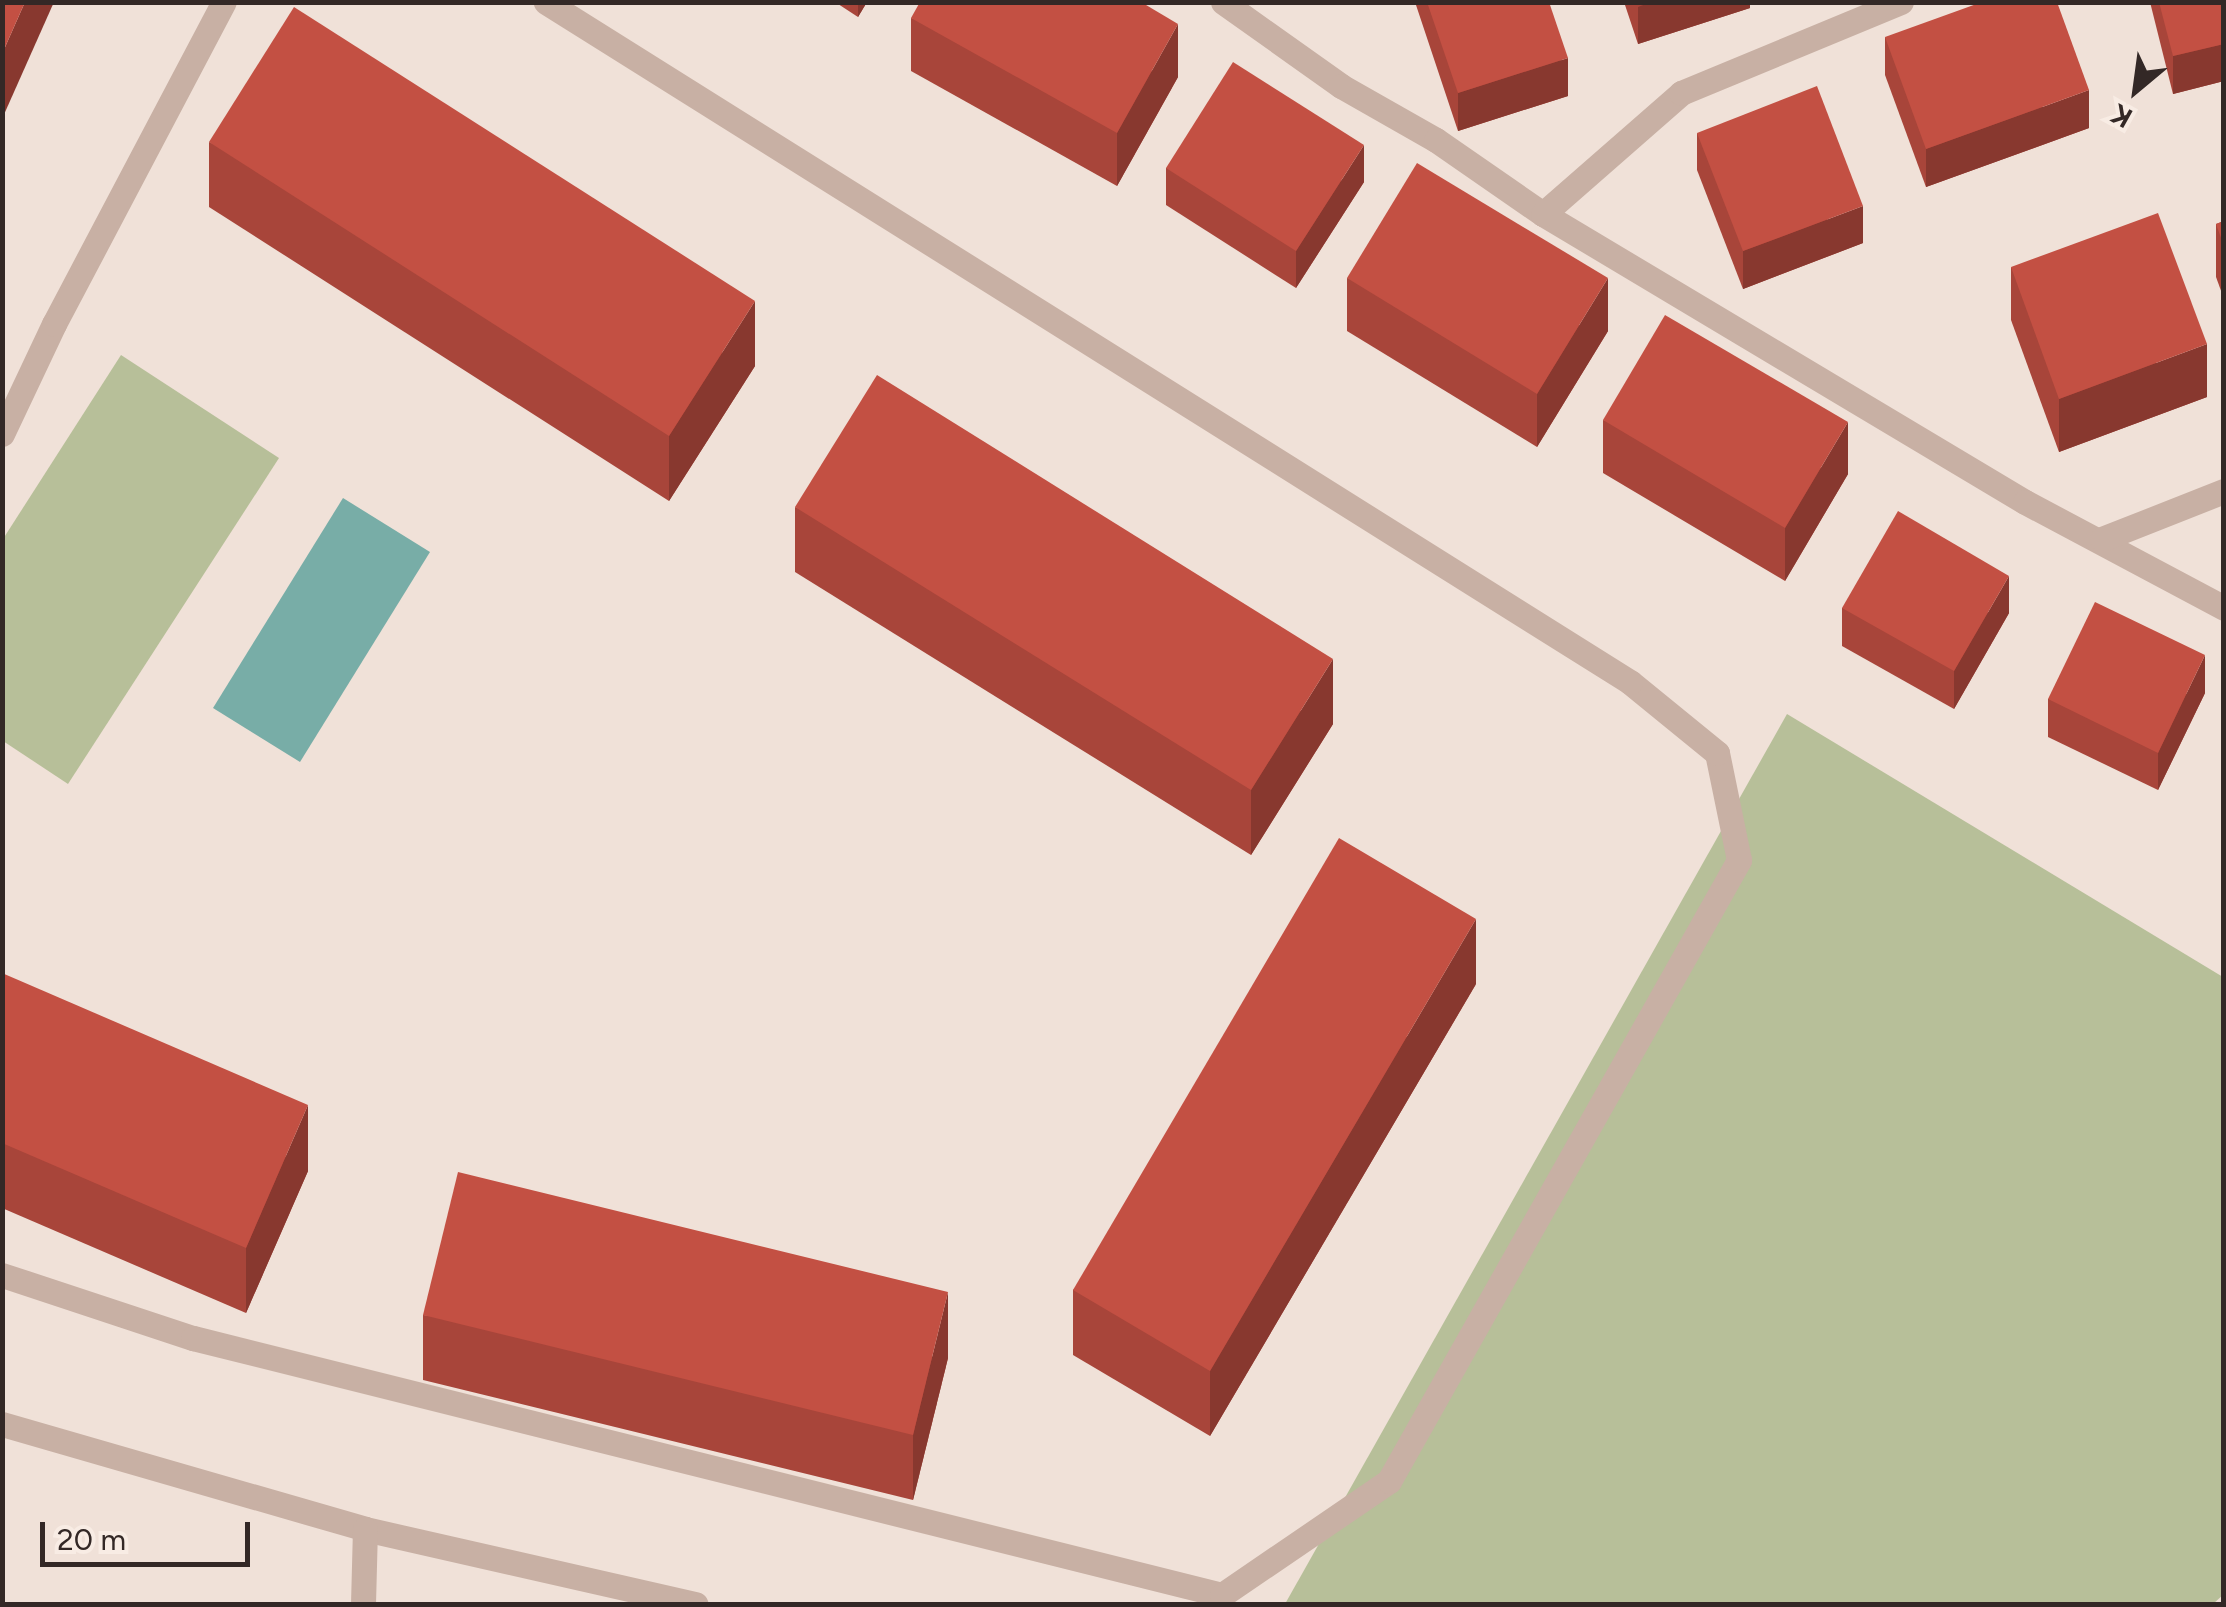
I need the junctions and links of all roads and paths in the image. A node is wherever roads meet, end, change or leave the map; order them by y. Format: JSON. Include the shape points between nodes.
{"nodes":[{"id":1,"x":224,"y":2,"type":"edge"},
{"id":2,"x":546,"y":2,"type":"edge"},
{"id":3,"x":1223,"y":2,"type":"edge"},
{"id":4,"x":1901,"y":2,"type":"edge"},
{"id":5,"x":1543,"y":214,"type":"junction"},
{"id":6,"x":2,"y":434,"type":"edge"},
{"id":7,"x":2224,"y":491,"type":"edge"},
{"id":8,"x":2102,"y":540,"type":"junction"},
{"id":9,"x":2224,"y":608,"type":"edge"},
{"id":10,"x":2,"y":1275,"type":"edge"},
{"id":11,"x":2,"y":1424,"type":"edge"},
{"id":12,"x":365,"y":1529,"type":"junction"},
{"id":13,"x":363,"y":1604,"type":"edge"},
{"id":14,"x":696,"y":1604,"type":"edge"}],
"edges":[{"from":1,"to":6,"type":"street"},
{"from":2,"to":10,"type":"street","via":[[1630,682],[1717,753],[1739,860],[1389,1481],[1222,1595],[193,1338]]},
{"from":3,"to":5,"type":"street"},
{"from":4,"to":5,"type":"street","via":[[1681,94]]},
{"from":5,"to":8,"type":"street","via":[[2024,502]]},
{"from":7,"to":8,"type":"street"},
{"from":8,"to":9,"type":"street"},
{"from":11,"to":12,"type":"street"},
{"from":12,"to":13,"type":"street"},
{"from":12,"to":14,"type":"street"}]}
